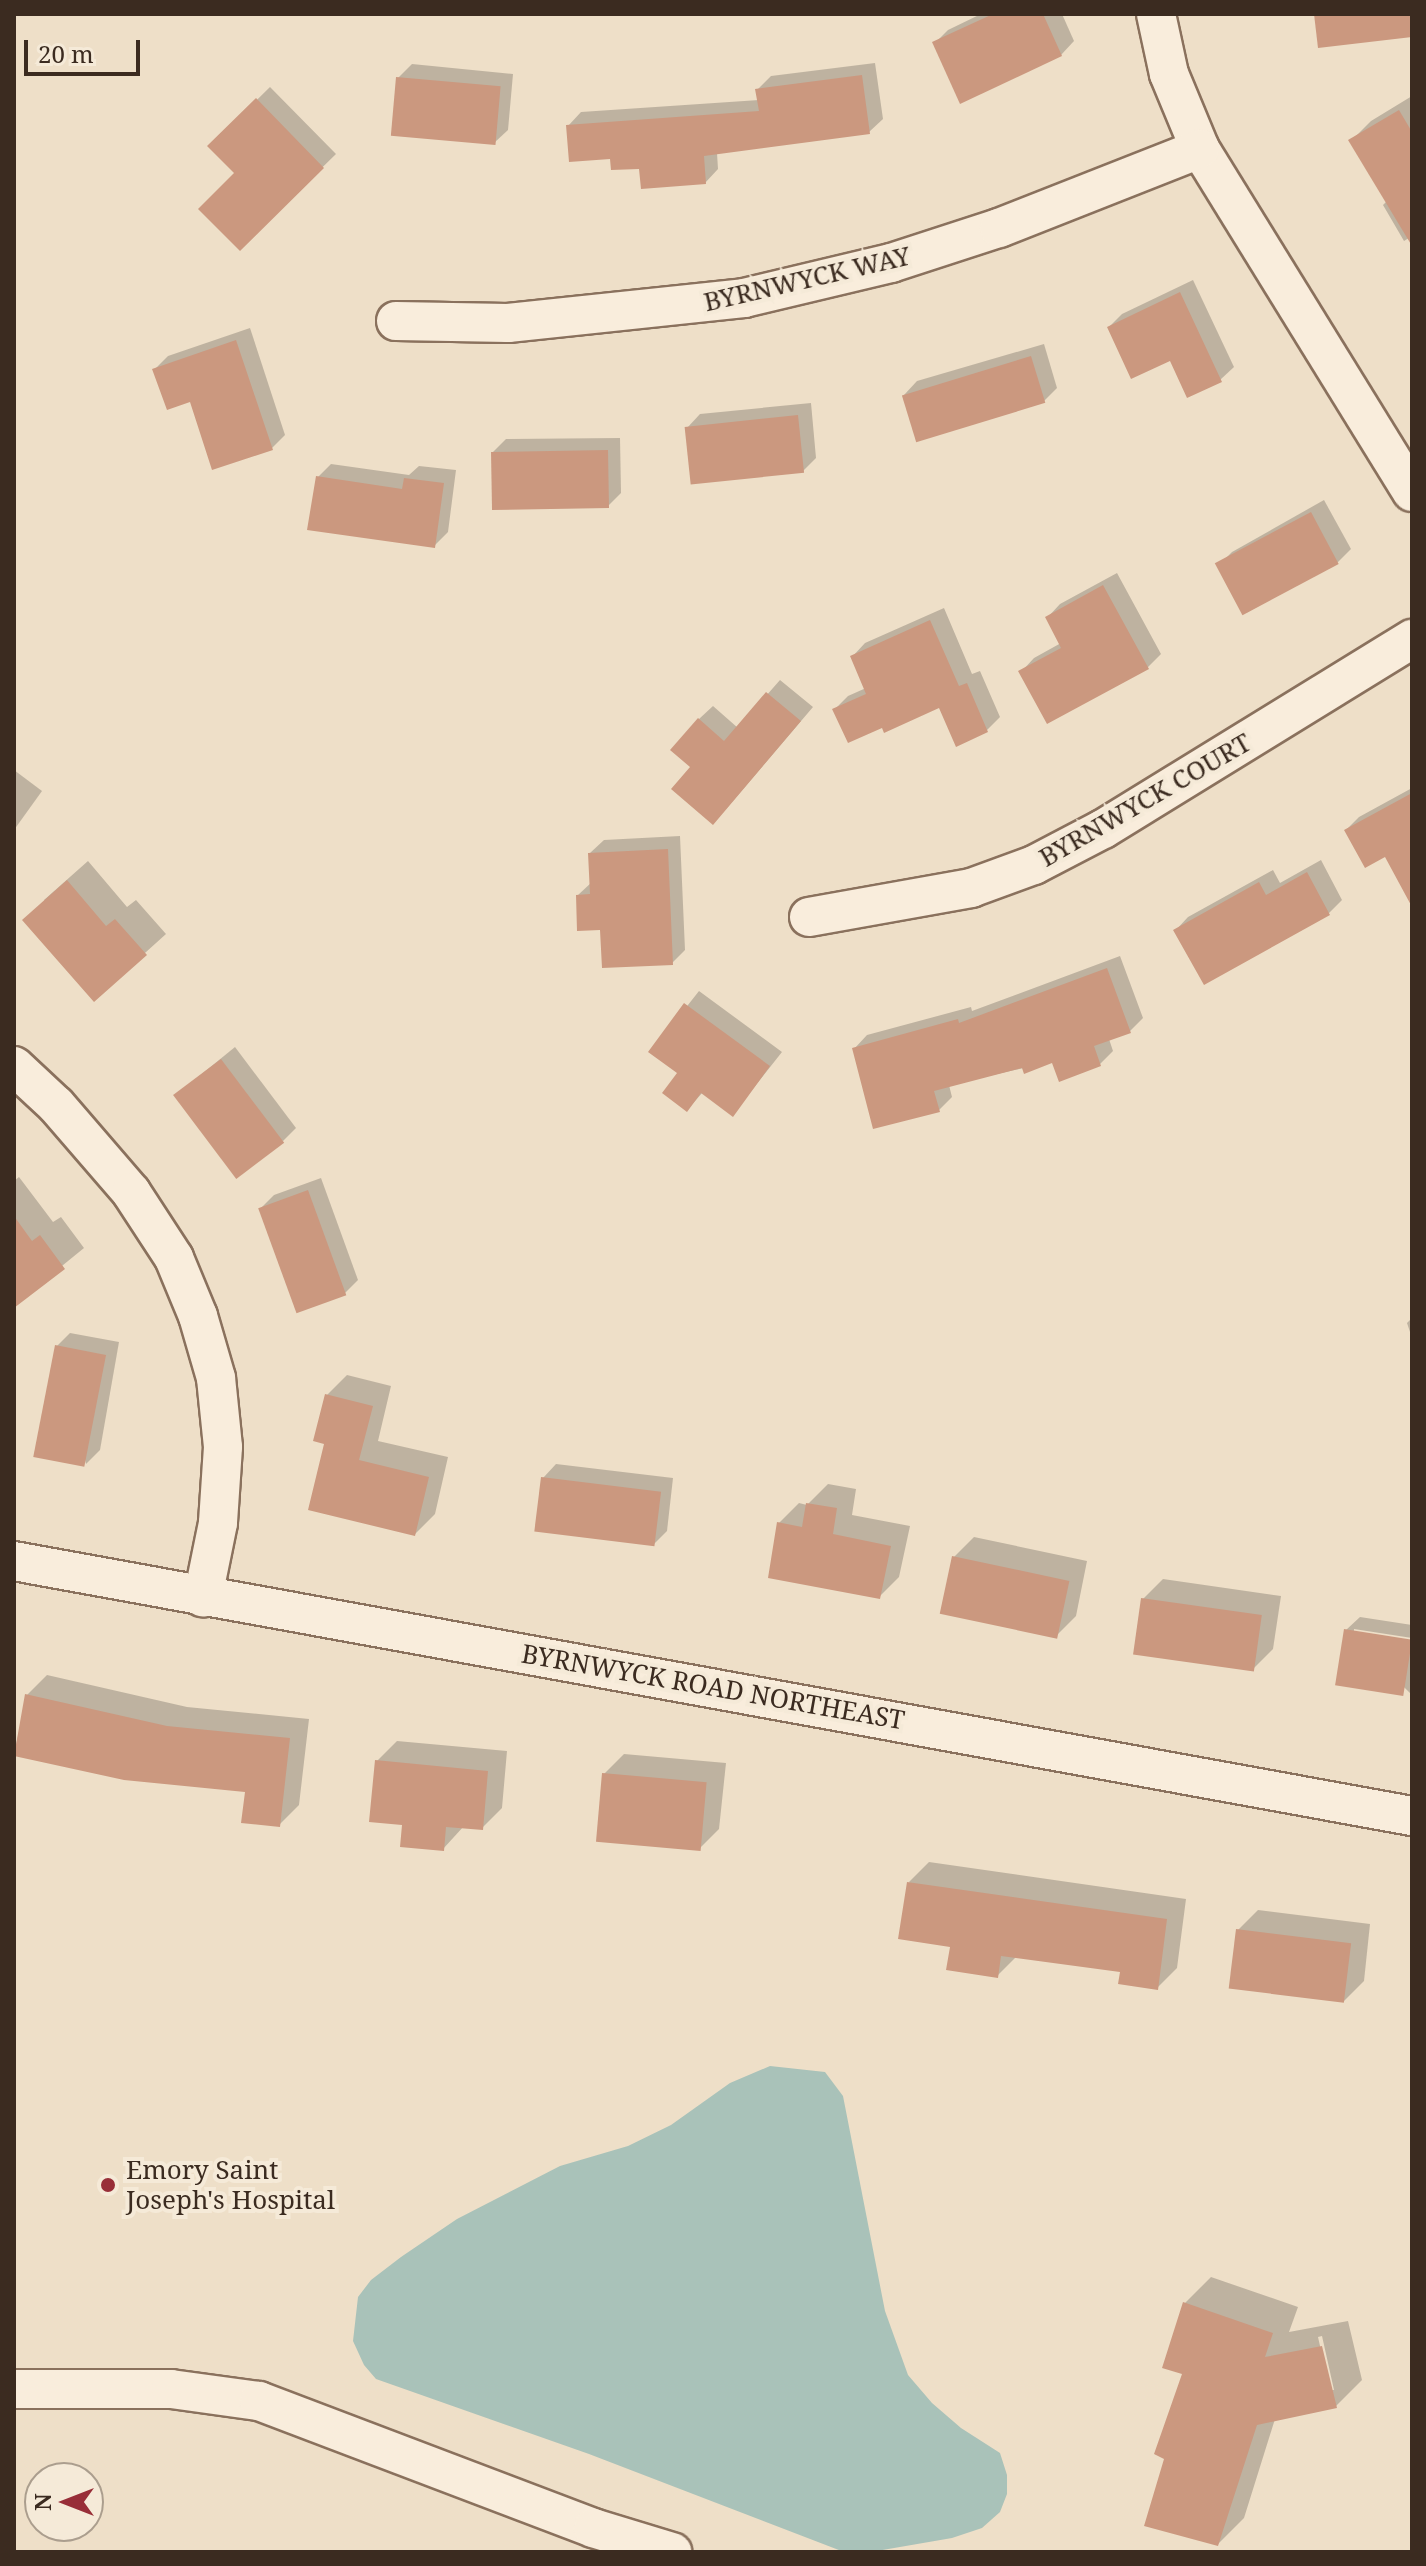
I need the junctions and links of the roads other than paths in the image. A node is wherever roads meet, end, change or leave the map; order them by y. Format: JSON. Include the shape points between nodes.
{"nodes":[{"id":1,"x":1156,"y":14,"type":"edge"},
{"id":2,"x":1200,"y":149,"type":"junction"},
{"id":3,"x":396,"y":321,"type":"dead end"},
{"id":4,"x":1412,"y":492,"type":"edge"},
{"id":5,"x":1412,"y":639,"type":"edge"},
{"id":6,"x":809,"y":917,"type":"dead end"},
{"id":7,"x":14,"y":1066,"type":"edge"},
{"id":8,"x":14,"y":1561,"type":"edge"},
{"id":9,"x":203,"y":1597,"type":"junction"},
{"id":10,"x":1412,"y":1816,"type":"edge"},
{"id":11,"x":14,"y":2389,"type":"edge"},
{"id":12,"x":672,"y":2552,"type":"edge"}],
"edges":[{"from":1,"to":2,"type":"street","via":[[1169,74]]},
{"from":2,"to":3,"type":"street","name":"BYRNWYCK WAY","via":[[999,228],[891,263],[744,298],[508,323]]},
{"from":2,"to":4,"type":"street"},
{"from":5,"to":6,"type":"street","name":"BYRNWYCK COURT","via":[[1103,829],[1034,865],[971,888]]},
{"from":7,"to":9,"type":"street","via":[[56,1105],[131,1192],[174,1258],[198,1316],[216,1378],[223,1447],[218,1523]]},
{"from":8,"to":9,"type":"street","name":"BYRNWYCK ROAD NORTHEAST"},
{"from":9,"to":10,"type":"street","name":"BYRNWYCK ROAD NORTHEAST"},
{"from":11,"to":12,"type":"street","via":[[171,2389],[259,2401],[593,2528]]}]}
